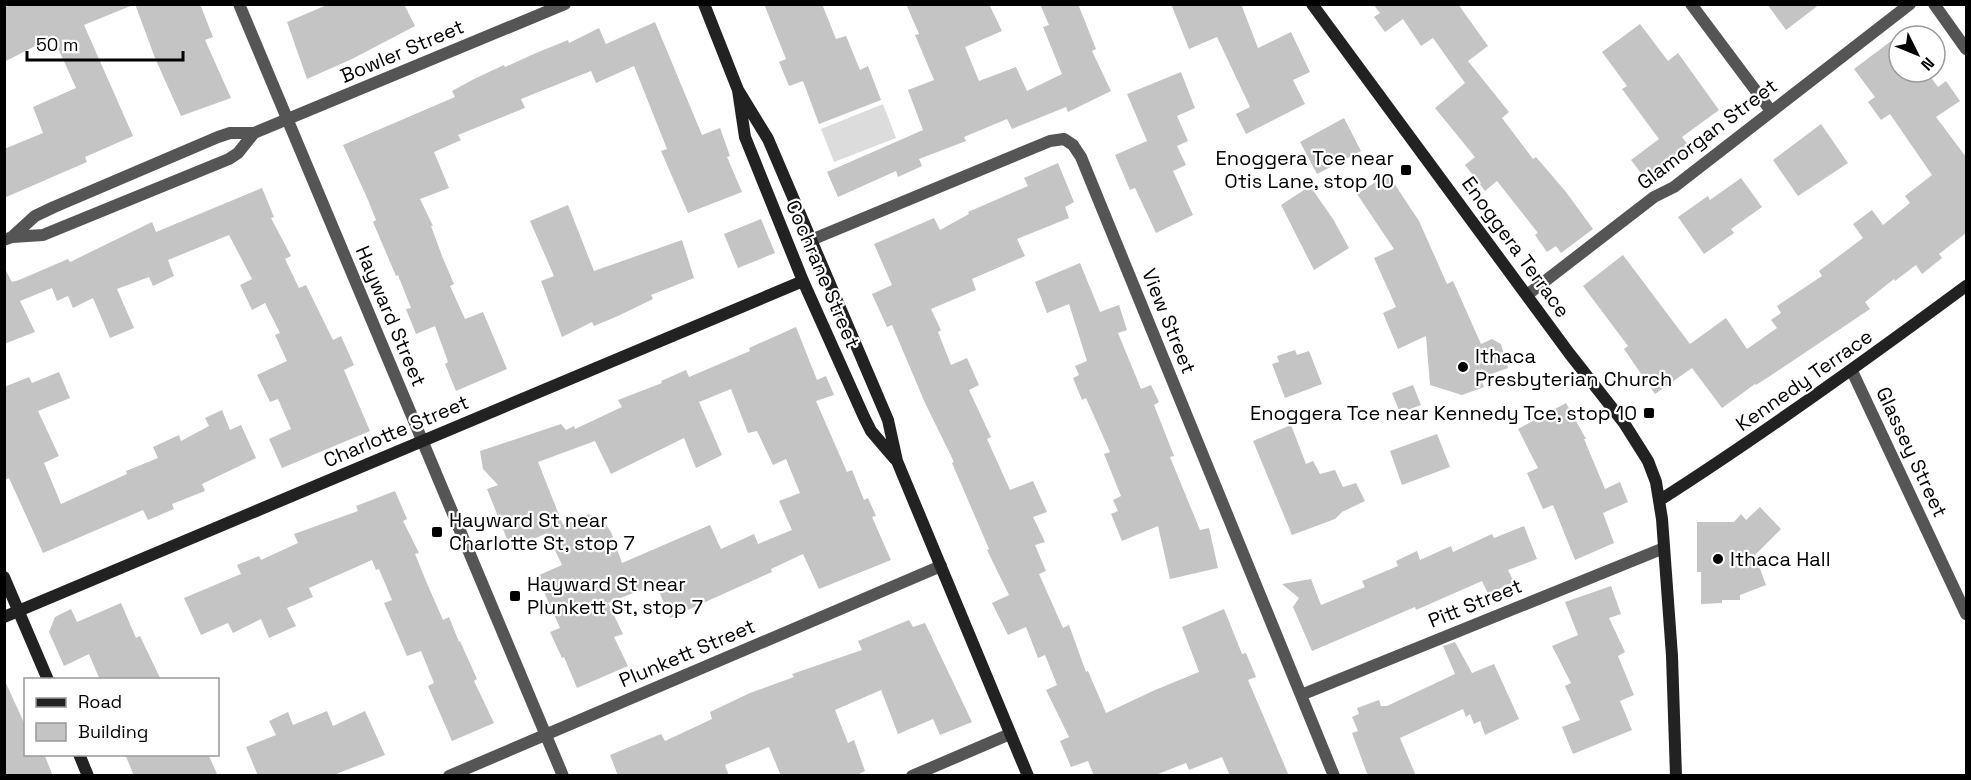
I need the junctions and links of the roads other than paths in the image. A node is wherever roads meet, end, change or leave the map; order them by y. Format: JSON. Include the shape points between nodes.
{"nodes":[{"id":1,"x":239,"y":4,"type":"edge"},
{"id":2,"x":565,"y":4,"type":"edge"},
{"id":3,"x":704,"y":4,"type":"edge"},
{"id":4,"x":1312,"y":4,"type":"edge"},
{"id":5,"x":1691,"y":4,"type":"edge"},
{"id":6,"x":1910,"y":4,"type":"edge"},
{"id":7,"x":1934,"y":4,"type":"edge"},
{"id":8,"x":1966,"y":49,"type":"edge"},
{"id":9,"x":738,"y":90,"type":"junction"},
{"id":10,"x":1771,"y":111,"type":"junction"},
{"id":11,"x":286,"y":120,"type":"junction"},
{"id":12,"x":254,"y":133,"type":"junction"},
{"id":13,"x":8,"y":238,"type":"edge"},
{"id":14,"x":811,"y":240,"type":"junction"},
{"id":15,"x":803,"y":281,"type":"junction"},
{"id":16,"x":1966,"y":286,"type":"edge"},
{"id":17,"x":1527,"y":295,"type":"junction"},
{"id":18,"x":1852,"y":371,"type":"junction"},
{"id":19,"x":422,"y":441,"type":"junction"},
{"id":20,"x":897,"y":462,"type":"junction"},
{"id":21,"x":1660,"y":500,"type":"junction"},
{"id":22,"x":1664,"y":548,"type":"junction"},
{"id":23,"x":940,"y":566,"type":"junction"},
{"id":24,"x":4,"y":577,"type":"edge"},
{"id":25,"x":19,"y":611,"type":"junction"},
{"id":26,"x":1966,"y":614,"type":"edge"},
{"id":27,"x":4,"y":617,"type":"edge"},
{"id":28,"x":47,"y":678,"type":"edge"},
{"id":29,"x":1301,"y":695,"type":"junction"},
{"id":30,"x":1010,"y":734,"type":"junction"},
{"id":31,"x":546,"y":735,"type":"junction"},
{"id":32,"x":80,"y":756,"type":"edge"},
{"id":33,"x":88,"y":776,"type":"edge"},
{"id":34,"x":449,"y":776,"type":"edge"},
{"id":35,"x":563,"y":776,"type":"edge"},
{"id":36,"x":912,"y":776,"type":"edge"},
{"id":37,"x":1028,"y":776,"type":"edge"},
{"id":38,"x":1334,"y":776,"type":"edge"},
{"id":39,"x":1676,"y":776,"type":"edge"}],
"edges":[{"from":1,"to":11,"type":"street","name":"Hayward Street"},
{"from":2,"to":11,"type":"street","name":"Bowler Street"},
{"from":3,"to":9,"type":"street","name":"Cochrane Street"},
{"from":4,"to":17,"type":"street","name":"Enoggera Terrace"},
{"from":5,"to":10,"type":"street"},
{"from":6,"to":10,"type":"street","name":"Glamorgan Street"},
{"from":7,"to":8,"type":"street"},
{"from":9,"to":14,"type":"street","name":"Cochrane Street","via":[[763,128]]},
{"from":9,"to":15,"type":"street","name":"Cochrane Street","via":[[746,137]]},
{"from":10,"to":17,"type":"street","name":"Glamorgan Street"},
{"from":11,"to":12,"type":"street","name":"Bowler Street"},
{"from":11,"to":19,"type":"street","name":"Hayward Street"},
{"from":12,"to":13,"type":"street","name":"Bowler Street","via":[[230,133],[208,141],[45,211]]},
{"from":12,"to":13,"type":"street","name":"Bowler Street","via":[[229,159],[43,235]]},
{"from":14,"to":20,"type":"street","name":"Cochrane Street","via":[[888,420]]},
{"from":14,"to":29,"type":"street","name":"View Street","via":[[1050,141],[1064,139],[1073,145]]},
{"from":15,"to":19,"type":"street","name":"Charlotte Street"},
{"from":15,"to":20,"type":"street","name":"Cochrane Street","via":[[864,417]]},
{"from":16,"to":18,"type":"street","name":"Kennedy Terrace"},
{"from":17,"to":21,"type":"street","name":"Enoggera Terrace","via":[[1640,446]]},
{"from":18,"to":21,"type":"street","name":"Kennedy Terrace"},
{"from":18,"to":26,"type":"street","name":"Glassey Street"},
{"from":19,"to":25,"type":"street","name":"Charlotte Street"},
{"from":19,"to":31,"type":"street","name":"Hayward Street"},
{"from":20,"to":23,"type":"street","name":"Cochrane Street"},
{"from":21,"to":22,"type":"street","name":"Enoggera Terrace"},
{"from":22,"to":29,"type":"street","name":"Pitt Street"},
{"from":22,"to":39,"type":"street","name":"Enoggera Terrace"},
{"from":23,"to":30,"type":"street","name":"Cochrane Street"},
{"from":23,"to":31,"type":"street","name":"Plunkett Street"},
{"from":24,"to":25,"type":"street"},
{"from":25,"to":27,"type":"street","name":"Charlotte Street"},
{"from":25,"to":28,"type":"street"},
{"from":29,"to":38,"type":"street","name":"View Street"},
{"from":30,"to":36,"type":"street"},
{"from":30,"to":37,"type":"street","name":"Cochrane Street"},
{"from":31,"to":34,"type":"street","name":"Plunkett Street"},
{"from":31,"to":35,"type":"street","name":"Hayward Street"},
{"from":32,"to":33,"type":"street"}]}
